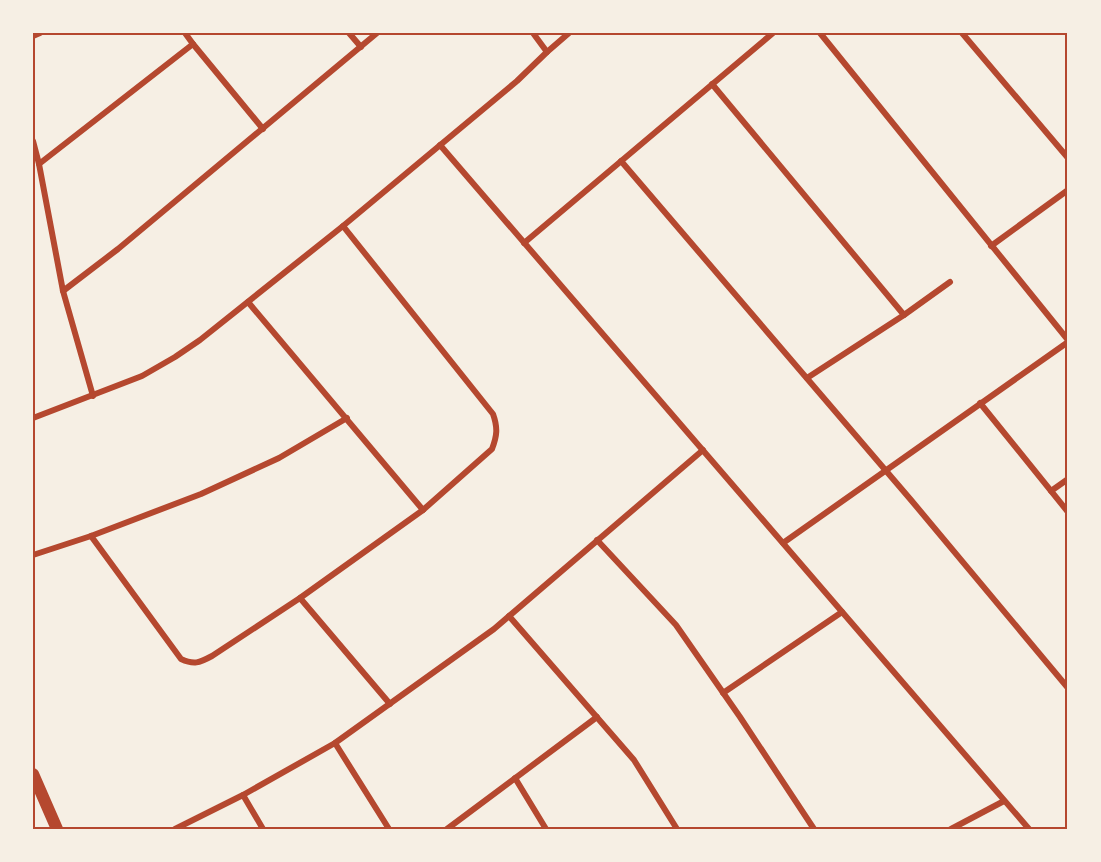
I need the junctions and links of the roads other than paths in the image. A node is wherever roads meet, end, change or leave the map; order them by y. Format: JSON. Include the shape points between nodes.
{"nodes":[{"id":1,"x":40,"y":33,"type":"edge"},
{"id":2,"x":185,"y":33,"type":"edge"},
{"id":3,"x":349,"y":33,"type":"edge"},
{"id":4,"x":377,"y":33,"type":"edge"},
{"id":5,"x":533,"y":33,"type":"edge"},
{"id":6,"x":569,"y":33,"type":"edge"},
{"id":7,"x":772,"y":33,"type":"edge"},
{"id":8,"x":820,"y":33,"type":"edge"},
{"id":9,"x":962,"y":33,"type":"edge"},
{"id":10,"x":33,"y":36,"type":"edge"},
{"id":11,"x":193,"y":44,"type":"junction"},
{"id":12,"x":361,"y":47,"type":"junction"},
{"id":13,"x":547,"y":52,"type":"junction"},
{"id":14,"x":712,"y":84,"type":"junction"},
{"id":15,"x":263,"y":129,"type":"junction"},
{"id":16,"x":33,"y":141,"type":"edge"},
{"id":17,"x":440,"y":145,"type":"junction"},
{"id":18,"x":1068,"y":158,"type":"edge"},
{"id":19,"x":621,"y":161,"type":"junction"},
{"id":20,"x":39,"y":164,"type":"junction"},
{"id":21,"x":1068,"y":190,"type":"edge"},
{"id":22,"x":343,"y":226,"type":"junction"},
{"id":23,"x":524,"y":243,"type":"junction"},
{"id":24,"x":992,"y":246,"type":"junction"},
{"id":25,"x":950,"y":282,"type":"dead end"},
{"id":26,"x":63,"y":291,"type":"junction"},
{"id":27,"x":248,"y":302,"type":"junction"},
{"id":28,"x":904,"y":315,"type":"junction"},
{"id":29,"x":1068,"y":341,"type":"edge"},
{"id":30,"x":807,"y":378,"type":"junction"},
{"id":31,"x":93,"y":396,"type":"junction"},
{"id":32,"x":980,"y":403,"type":"junction"},
{"id":33,"x":33,"y":418,"type":"edge"},
{"id":34,"x":347,"y":418,"type":"junction"},
{"id":35,"x":703,"y":450,"type":"junction"},
{"id":36,"x":886,"y":470,"type":"junction"},
{"id":37,"x":1068,"y":479,"type":"edge"},
{"id":38,"x":1051,"y":491,"type":"junction"},
{"id":39,"x":423,"y":510,"type":"junction"},
{"id":40,"x":1068,"y":512,"type":"edge"},
{"id":41,"x":91,"y":536,"type":"junction"},
{"id":42,"x":597,"y":540,"type":"junction"},
{"id":43,"x":783,"y":543,"type":"junction"},
{"id":44,"x":33,"y":555,"type":"edge"},
{"id":45,"x":300,"y":598,"type":"junction"},
{"id":46,"x":842,"y":612,"type":"junction"},
{"id":47,"x":509,"y":616,"type":"junction"},
{"id":48,"x":1068,"y":688,"type":"edge"},
{"id":49,"x":723,"y":693,"type":"junction"},
{"id":50,"x":390,"y":704,"type":"junction"},
{"id":51,"x":597,"y":717,"type":"junction"},
{"id":52,"x":335,"y":743,"type":"junction"},
{"id":53,"x":33,"y":774,"type":"edge"},
{"id":54,"x":515,"y":778,"type":"junction"},
{"id":55,"x":243,"y":795,"type":"junction"},
{"id":56,"x":1004,"y":801,"type":"junction"},
{"id":57,"x":57,"y":829,"type":"edge"},
{"id":58,"x":175,"y":829,"type":"edge"},
{"id":59,"x":263,"y":829,"type":"edge"},
{"id":60,"x":390,"y":829,"type":"edge"},
{"id":61,"x":447,"y":829,"type":"edge"},
{"id":62,"x":546,"y":829,"type":"edge"},
{"id":63,"x":677,"y":829,"type":"edge"},
{"id":64,"x":814,"y":829,"type":"edge"},
{"id":65,"x":951,"y":829,"type":"edge"},
{"id":66,"x":1029,"y":829,"type":"edge"}],
"edges":[{"from":1,"to":10,"type":"street"},
{"from":2,"to":11,"type":"street"},
{"from":3,"to":12,"type":"street"},
{"from":4,"to":12,"type":"street"},
{"from":5,"to":13,"type":"street"},
{"from":6,"to":13,"type":"street"},
{"from":7,"to":14,"type":"street"},
{"from":8,"to":24,"type":"street"},
{"from":9,"to":18,"type":"street"},
{"from":11,"to":15,"type":"street"},
{"from":11,"to":20,"type":"street"},
{"from":12,"to":15,"type":"street"},
{"from":13,"to":17,"type":"street"},
{"from":14,"to":19,"type":"street"},
{"from":14,"to":28,"type":"street"},
{"from":15,"to":26,"type":"street"},
{"from":16,"to":20,"type":"street"},
{"from":17,"to":22,"type":"street"},
{"from":17,"to":23,"type":"street"},
{"from":19,"to":23,"type":"street"},
{"from":19,"to":30,"type":"street"},
{"from":20,"to":26,"type":"street"},
{"from":21,"to":24,"type":"street"},
{"from":22,"to":27,"type":"street"},
{"from":22,"to":39,"type":"street","via":[[493,414],[496,424],[492,449]]},
{"from":23,"to":35,"type":"street"},
{"from":24,"to":29,"type":"street"},
{"from":25,"to":28,"type":"street"},
{"from":26,"to":31,"type":"street"},
{"from":27,"to":31,"type":"street","via":[[175,357]]},
{"from":27,"to":34,"type":"street"},
{"from":28,"to":30,"type":"street"},
{"from":29,"to":32,"type":"street"},
{"from":30,"to":36,"type":"street"},
{"from":31,"to":33,"type":"street"},
{"from":32,"to":36,"type":"street"},
{"from":32,"to":38,"type":"street"},
{"from":34,"to":39,"type":"street"},
{"from":34,"to":41,"type":"street","via":[[279,458]]},
{"from":35,"to":42,"type":"street"},
{"from":35,"to":43,"type":"street"},
{"from":36,"to":43,"type":"street"},
{"from":36,"to":48,"type":"street"},
{"from":37,"to":38,"type":"street"},
{"from":38,"to":40,"type":"street"},
{"from":39,"to":45,"type":"street"},
{"from":41,"to":44,"type":"street"},
{"from":41,"to":45,"type":"street","via":[[181,659],[190,663],[212,656]]},
{"from":42,"to":47,"type":"street"},
{"from":42,"to":49,"type":"street","via":[[676,625]]},
{"from":43,"to":46,"type":"street"},
{"from":45,"to":50,"type":"street"},
{"from":46,"to":49,"type":"street"},
{"from":46,"to":56,"type":"street"},
{"from":47,"to":50,"type":"street"},
{"from":47,"to":51,"type":"street"},
{"from":49,"to":64,"type":"street"},
{"from":50,"to":52,"type":"street"},
{"from":51,"to":54,"type":"street"},
{"from":51,"to":63,"type":"street","via":[[634,760]]},
{"from":52,"to":55,"type":"street"},
{"from":52,"to":60,"type":"street"},
{"from":53,"to":57,"type":"main road"},
{"from":54,"to":61,"type":"street"},
{"from":54,"to":62,"type":"street"},
{"from":55,"to":58,"type":"street"},
{"from":55,"to":59,"type":"street"},
{"from":56,"to":65,"type":"street"},
{"from":56,"to":66,"type":"street"}]}
